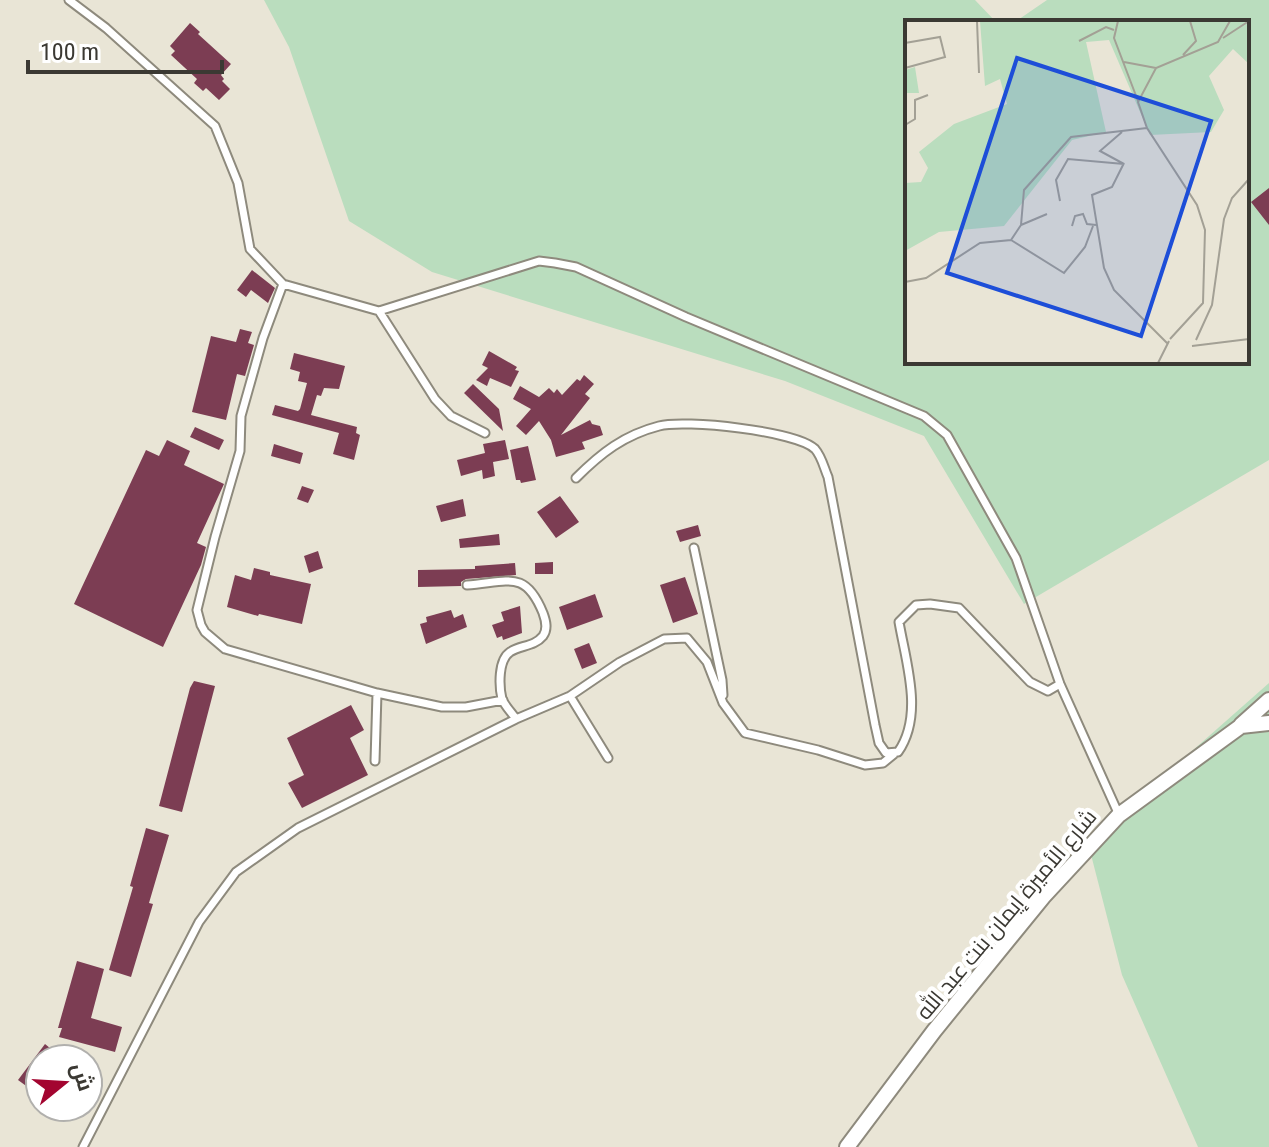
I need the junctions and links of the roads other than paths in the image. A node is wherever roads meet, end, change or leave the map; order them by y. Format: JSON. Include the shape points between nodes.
{"nodes":[{"id":1,"x":69,"y":0,"type":"edge"},
{"id":2,"x":283,"y":284,"type":"junction"},
{"id":3,"x":379,"y":311,"type":"junction"},
{"id":4,"x":485,"y":433,"type":"dead end"},
{"id":5,"x":576,"y":478,"type":"dead end"},
{"id":6,"x":694,"y":548,"type":"dead end"},
{"id":7,"x":467,"y":585,"type":"dead end"},
{"id":8,"x":1060,"y":684,"type":"junction"},
{"id":9,"x":377,"y":693,"type":"junction"},
{"id":10,"x":570,"y":696,"type":"junction"},
{"id":11,"x":503,"y":700,"type":"junction"},
{"id":12,"x":1269,"y":700,"type":"edge"},
{"id":13,"x":723,"y":703,"type":"junction"},
{"id":14,"x":516,"y":719,"type":"junction"},
{"id":15,"x":1269,"y":723,"type":"edge"},
{"id":16,"x":1241,"y":726,"type":"junction"},
{"id":17,"x":894,"y":754,"type":"junction"},
{"id":18,"x":608,"y":758,"type":"dead end"},
{"id":19,"x":375,"y":761,"type":"dead end"},
{"id":20,"x":1119,"y":815,"type":"junction"},
{"id":21,"x":83,"y":1147,"type":"edge"},
{"id":22,"x":847,"y":1147,"type":"edge"}],
"edges":[{"from":1,"to":2,"type":"lane","via":[[215,126],[238,183],[250,249]]},
{"from":2,"to":3,"type":"lane"},
{"from":2,"to":9,"type":"lane","via":[[241,416],[240,451],[198,618],[225,649]]},
{"from":3,"to":4,"type":"lane","via":[[435,399],[451,416]]},
{"from":3,"to":8,"type":"lane","via":[[539,261],[576,267],[924,416],[947,435],[1016,558]]},
{"from":5,"to":17,"type":"lane","via":[[618,441],[683,422],[788,436],[814,448],[828,477],[879,743]]},
{"from":6,"to":13,"type":"lane"},
{"from":7,"to":11,"type":"lane","via":[[525,585],[534,592],[546,622],[541,638],[507,655],[500,675]]},
{"from":8,"to":17,"type":"lane","via":[[1048,691],[1030,682],[959,608],[916,605],[899,622],[912,701],[906,738]]},
{"from":8,"to":20,"type":"lane"},
{"from":9,"to":11,"type":"lane","via":[[442,707]]},
{"from":9,"to":19,"type":"lane"},
{"from":10,"to":13,"type":"lane","via":[[664,639],[687,638],[707,662]]},
{"from":10,"to":14,"type":"lane"},
{"from":10,"to":18,"type":"lane"},
{"from":11,"to":14,"type":"lane"},
{"from":12,"to":16,"type":"street"},
{"from":13,"to":17,"type":"lane","via":[[745,733],[865,765],[883,763]]},
{"from":14,"to":21,"type":"lane","via":[[298,828],[236,872],[199,922]]},
{"from":15,"to":16,"type":"street","name":"شارع الأميرة إيمان بنت عبد الله"},
{"from":16,"to":20,"type":"street","name":"شارع الأميرة إيمان بنت عبد الله"},
{"from":20,"to":22,"type":"street","name":"شارع الأميرة إيمان بنت عبد الله","via":[[1043,897]]}]}
